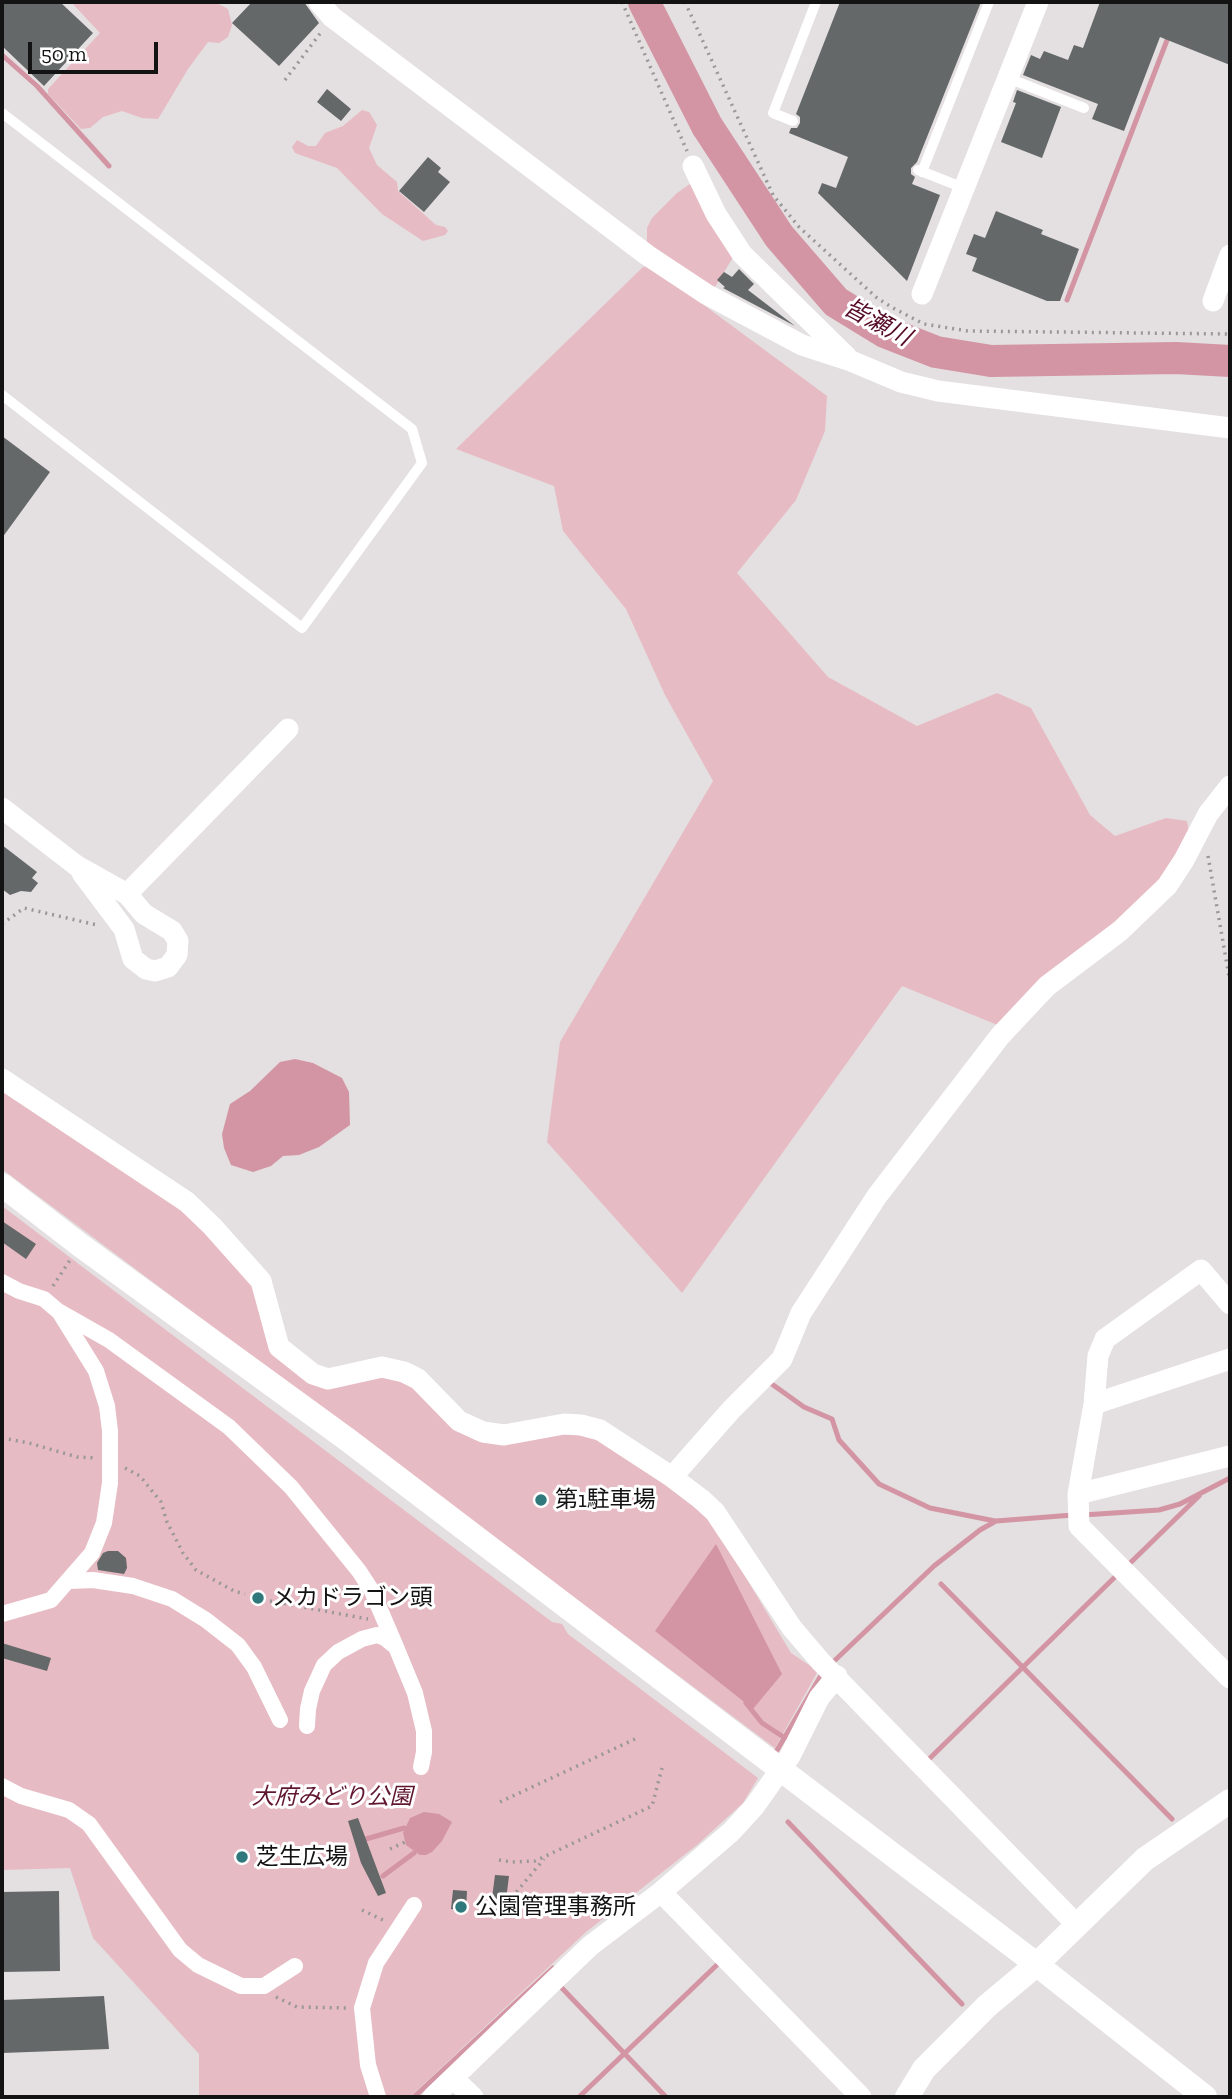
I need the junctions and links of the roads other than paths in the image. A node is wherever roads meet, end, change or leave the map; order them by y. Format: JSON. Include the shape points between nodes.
{"nodes":[{"id":1,"x":816,"y":2,"type":"edge"},
{"id":2,"x":989,"y":2,"type":"edge"},
{"id":3,"x":1038,"y":2,"type":"edge"},
{"id":4,"x":326,"y":9,"type":"edge"},
{"id":5,"x":1008,"y":78,"type":"junction"},
{"id":6,"x":1084,"y":108,"type":"dead end"},
{"id":7,"x":2,"y":113,"type":"edge"},
{"id":8,"x":793,"y":121,"type":"dead end"},
{"id":9,"x":694,"y":166,"type":"road end"},
{"id":10,"x":964,"y":188,"type":"junction"},
{"id":11,"x":1230,"y":255,"type":"edge"},
{"id":12,"x":922,"y":294,"type":"dead end"},
{"id":13,"x":1213,"y":301,"type":"dead end"},
{"id":14,"x":851,"y":361,"type":"junction"},
{"id":15,"x":2,"y":395,"type":"edge"},
{"id":16,"x":1230,"y":428,"type":"edge"},
{"id":17,"x":288,"y":729,"type":"dead end"},
{"id":18,"x":1230,"y":786,"type":"edge"},
{"id":19,"x":2,"y":808,"type":"edge"},
{"id":20,"x":77,"y":866,"type":"junction"},
{"id":21,"x":127,"y":894,"type":"junction"},
{"id":22,"x":2,"y":1079,"type":"edge"},
{"id":23,"x":2,"y":1185,"type":"edge"},
{"id":24,"x":2,"y":1282,"type":"edge"},
{"id":25,"x":1230,"y":1304,"type":"edge"},
{"id":26,"x":58,"y":1311,"type":"junction"},
{"id":27,"x":1230,"y":1359,"type":"edge"},
{"id":28,"x":1094,"y":1404,"type":"junction"},
{"id":29,"x":1230,"y":1456,"type":"edge"},
{"id":30,"x":673,"y":1477,"type":"junction"},
{"id":31,"x":1078,"y":1509,"type":"junction"},
{"id":32,"x":69,"y":1581,"type":"junction"},
{"id":33,"x":2,"y":1614,"type":"edge"},
{"id":34,"x":396,"y":1647,"type":"junction"},
{"id":35,"x":830,"y":1670,"type":"junction"},
{"id":36,"x":1230,"y":1678,"type":"edge"},
{"id":37,"x":280,"y":1720,"type":"dead end"},
{"id":38,"x":307,"y":1726,"type":"dead end"},
{"id":39,"x":421,"y":1767,"type":"dead end"},
{"id":40,"x":2,"y":1786,"type":"edge"},
{"id":41,"x":1230,"y":1801,"type":"edge"},
{"id":42,"x":661,"y":1892,"type":"junction"},
{"id":43,"x":414,"y":1905,"type":"dead end"},
{"id":44,"x":1076,"y":1924,"type":"junction"},
{"id":45,"x":1036,"y":1965,"type":"junction"},
{"id":46,"x":295,"y":1966,"type":"dead end"},
{"id":47,"x":454,"y":2079,"type":"junction"},
{"id":48,"x":378,"y":2097,"type":"edge"},
{"id":49,"x":433,"y":2097,"type":"edge"},
{"id":50,"x":473,"y":2097,"type":"edge"},
{"id":51,"x":861,"y":2097,"type":"edge"},
{"id":52,"x":907,"y":2097,"type":"edge"},
{"id":53,"x":1205,"y":2097,"type":"edge"}],
"edges":[{"from":1,"to":8,"type":"lane","via":[[773,113]]},
{"from":2,"to":10,"type":"lane","via":[[920,171]]},
{"from":3,"to":5,"type":"street"},
{"from":4,"to":14,"type":"street","via":[[647,255],[706,294],[802,345]]},
{"from":5,"to":6,"type":"lane"},
{"from":5,"to":10,"type":"street"},
{"from":7,"to":15,"type":"lane","via":[[412,429],[422,463],[302,628]]},
{"from":9,"to":14,"type":"street","via":[[716,214],[742,254]]},
{"from":10,"to":12,"type":"street"},
{"from":11,"to":13,"type":"street"},
{"from":14,"to":16,"type":"street","via":[[901,382],[938,391]]},
{"from":17,"to":21,"type":"street"},
{"from":18,"to":30,"type":"street","via":[[1208,814],[1167,886],[1120,932],[1047,986],[1000,1035],[877,1196],[801,1313],[782,1359]]},
{"from":19,"to":20,"type":"street"},
{"from":20,"to":21,"type":"street"},
{"from":20,"to":21,"type":"street","via":[[124,929],[132,959],[146,969],[168,967],[177,955],[178,941]]},
{"from":22,"to":30,"type":"street","via":[[187,1202],[261,1281],[279,1347],[313,1374],[328,1379],[382,1367],[404,1372],[418,1379],[459,1422],[483,1432],[504,1435],[581,1425],[600,1430]]},
{"from":23,"to":45,"type":"street","via":[[348,1440]]},
{"from":24,"to":26,"type":"street","via":[[44,1299]]},
{"from":25,"to":28,"type":"street","via":[[1201,1270],[1105,1339],[1098,1356]]},
{"from":26,"to":32,"type":"street","via":[[96,1371],[110,1432],[104,1523],[92,1553]]},
{"from":26,"to":34,"type":"street","via":[[109,1340],[229,1427],[291,1488],[372,1591]]},
{"from":27,"to":28,"type":"street"},
{"from":28,"to":31,"type":"street"},
{"from":29,"to":31,"type":"street"},
{"from":30,"to":35,"type":"street","via":[[716,1512],[792,1629]]},
{"from":31,"to":36,"type":"street","via":[[1124,1572]]},
{"from":32,"to":33,"type":"street","via":[[51,1600]]},
{"from":32,"to":37,"type":"street","via":[[133,1586],[172,1599],[206,1620],[238,1645]]},
{"from":34,"to":38,"type":"street","via":[[377,1635],[338,1652],[318,1677]]},
{"from":34,"to":39,"type":"street","via":[[424,1731]]},
{"from":35,"to":42,"type":"street","via":[[790,1756],[754,1807]]},
{"from":35,"to":44,"type":"street"},
{"from":40,"to":46,"type":"street","via":[[69,1810],[89,1824],[180,1950],[198,1965],[242,1986],[264,1986]]},
{"from":41,"to":44,"type":"street","via":[[1145,1859]]},
{"from":42,"to":47,"type":"street","via":[[590,1946]]},
{"from":42,"to":51,"type":"street"},
{"from":43,"to":48,"type":"street","via":[[376,1962],[362,2008],[368,2065]]},
{"from":44,"to":45,"type":"street"},
{"from":45,"to":52,"type":"street","via":[[924,2069]]},
{"from":45,"to":53,"type":"street"},
{"from":47,"to":49,"type":"street"},
{"from":47,"to":50,"type":"street"}]}
